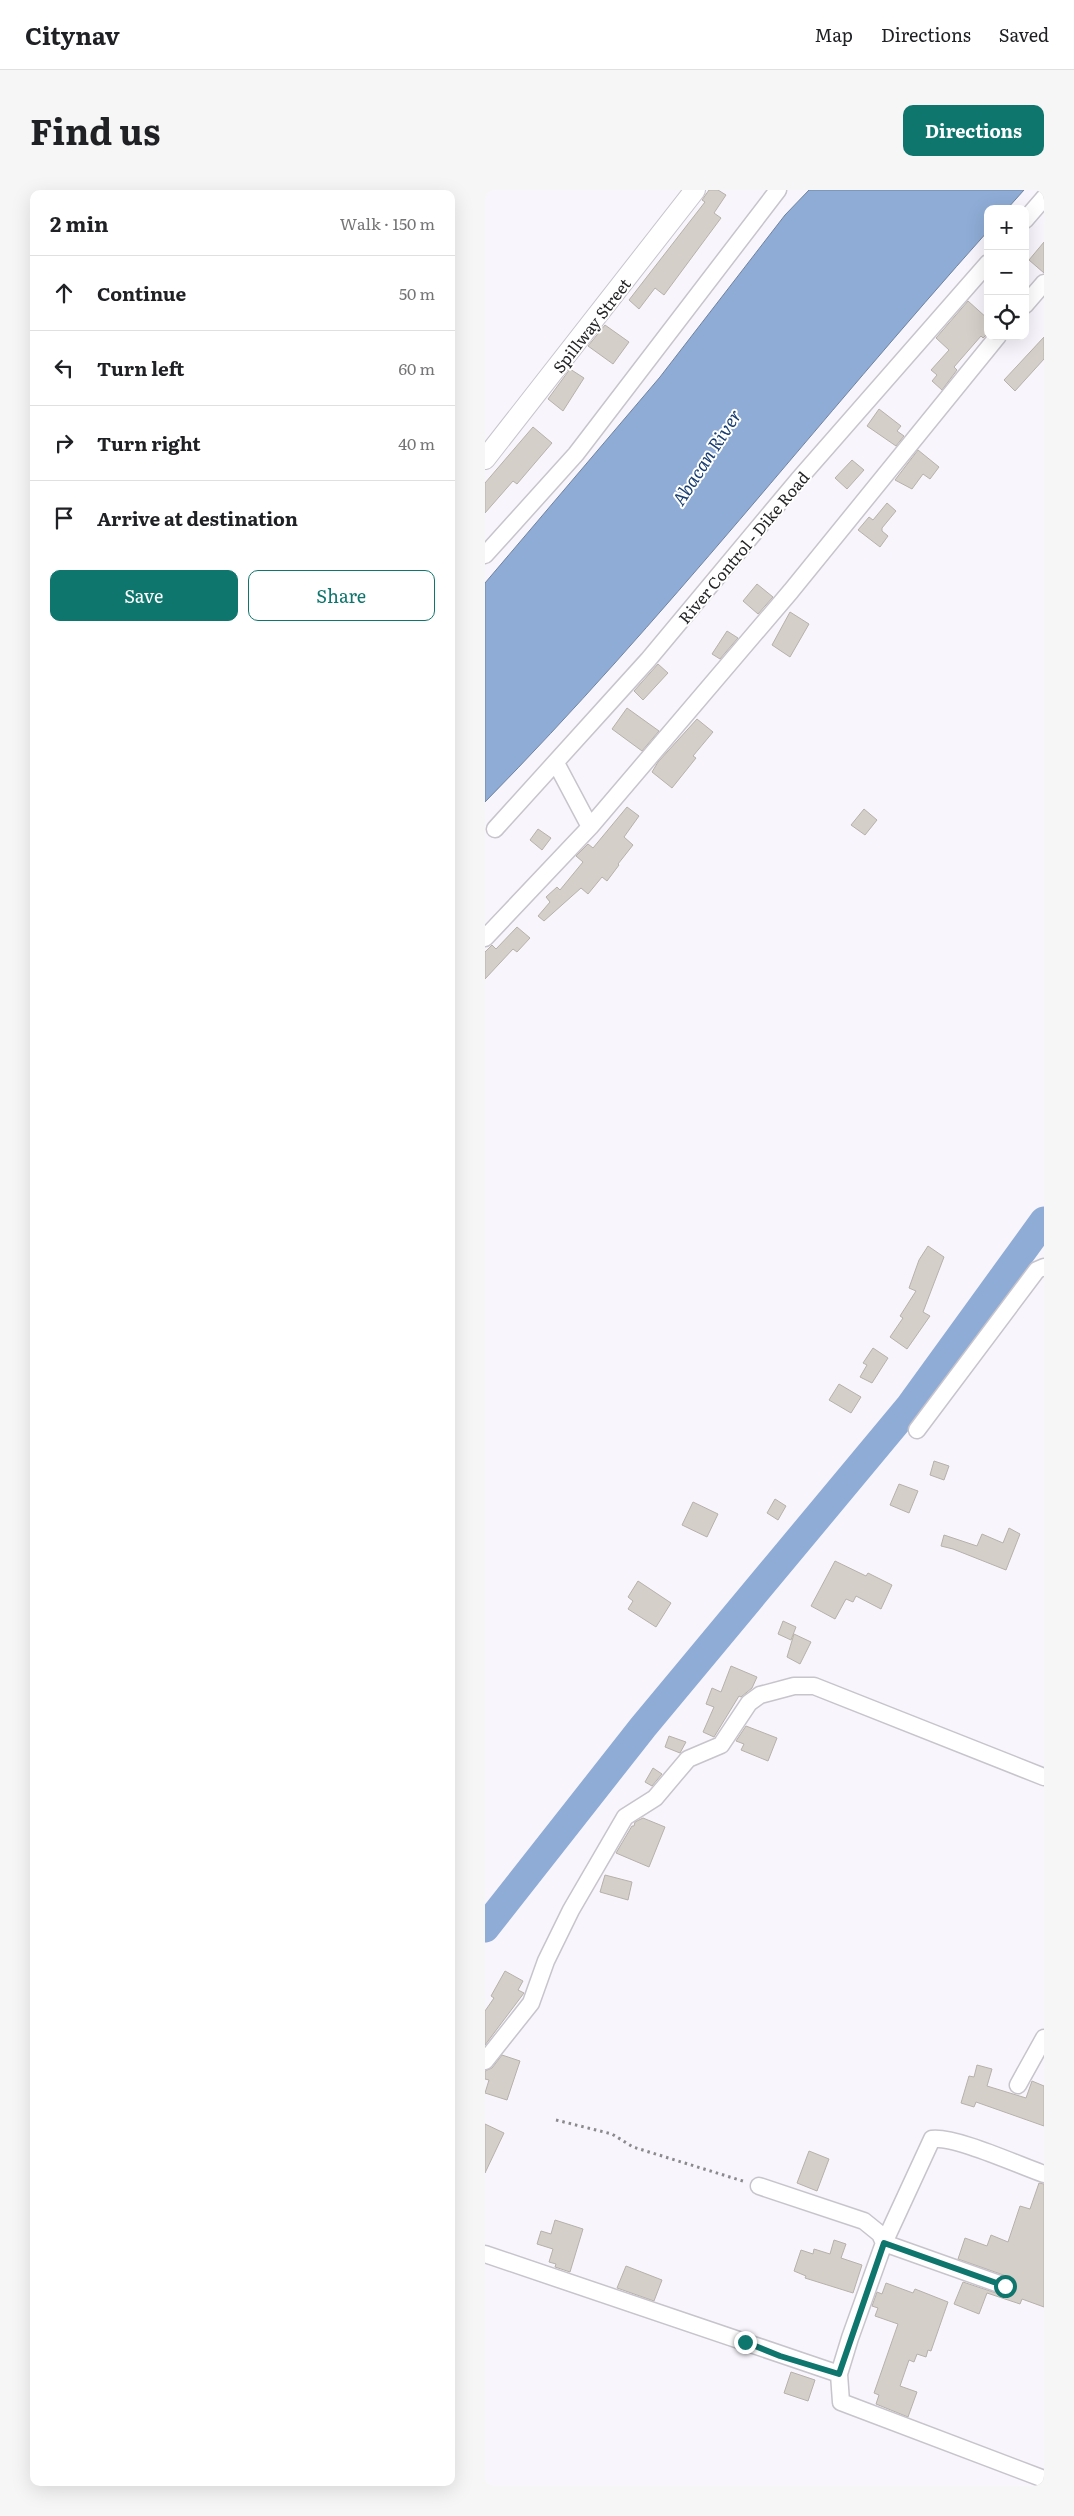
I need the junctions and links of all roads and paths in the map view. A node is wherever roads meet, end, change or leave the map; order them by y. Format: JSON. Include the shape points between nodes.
{"nodes":[{"id":1,"x":695,"y":190,"type":"edge"},
{"id":2,"x":779,"y":190,"type":"edge"},
{"id":3,"x":1044,"y":198,"type":"edge"},
{"id":4,"x":1029,"y":215,"type":"edge"},
{"id":5,"x":984,"y":267,"type":"edge"},
{"id":6,"x":1044,"y":283,"type":"edge"},
{"id":7,"x":1029,"y":300,"type":"edge"},
{"id":8,"x":995,"y":340,"type":"edge"},
{"id":9,"x":485,"y":459,"type":"edge"},
{"id":10,"x":485,"y":555,"type":"edge"},
{"id":11,"x":556,"y":762,"type":"junction"},
{"id":12,"x":590,"y":827,"type":"junction"},
{"id":13,"x":495,"y":829,"type":"dead end"},
{"id":14,"x":485,"y":938,"type":"edge"},
{"id":15,"x":1044,"y":1267,"type":"edge"},
{"id":16,"x":917,"y":1430,"type":"dead end"},
{"id":17,"x":1044,"y":1777,"type":"edge"},
{"id":18,"x":1044,"y":2038,"type":"edge"},
{"id":19,"x":485,"y":2060,"type":"edge"},
{"id":20,"x":1018,"y":2085,"type":"dead end"},
{"id":21,"x":556,"y":2120,"type":"dead end"},
{"id":22,"x":1044,"y":2174,"type":"edge"},
{"id":23,"x":759,"y":2186,"type":"joint"},
{"id":24,"x":884,"y":2243,"type":"junction"},
{"id":25,"x":485,"y":2254,"type":"edge"},
{"id":26,"x":1005,"y":2286,"type":"dead end"},
{"id":27,"x":839,"y":2374,"type":"junction"},
{"id":28,"x":1044,"y":2479,"type":"edge"}],
"edges":[{"from":1,"to":9,"type":"street","name":"Spillway Street"},
{"from":2,"to":10,"type":"street","via":[[576,454]]},
{"from":3,"to":4,"type":"street"},
{"from":5,"to":11,"type":"street","name":"River Control - Dike Road"},
{"from":6,"to":7,"type":"street"},
{"from":8,"to":12,"type":"street","via":[[791,591]]},
{"from":11,"to":12,"type":"street"},
{"from":11,"to":13,"type":"street","name":"River Control - Dike Road"},
{"from":12,"to":14,"type":"street"},
{"from":15,"to":16,"type":"street","via":[[1037,1270]]},
{"from":17,"to":19,"type":"street","via":[[814,1686],[794,1686],[759,1695],[749,1703],[721,1745],[688,1759],[655,1798],[625,1817],[571,1910],[546,1961],[531,2003]]},
{"from":18,"to":20,"type":"street"},
{"from":21,"to":23,"type":"path","via":[[612,2134],[633,2147]]},
{"from":22,"to":24,"type":"street","via":[[939,2138],[931,2140]]},
{"from":23,"to":24,"type":"street","via":[[864,2221],[880,2234]]},
{"from":24,"to":26,"type":"street"},
{"from":24,"to":27,"type":"street"},
{"from":25,"to":27,"type":"street"},
{"from":27,"to":28,"type":"street","via":[[841,2402]]}]}
